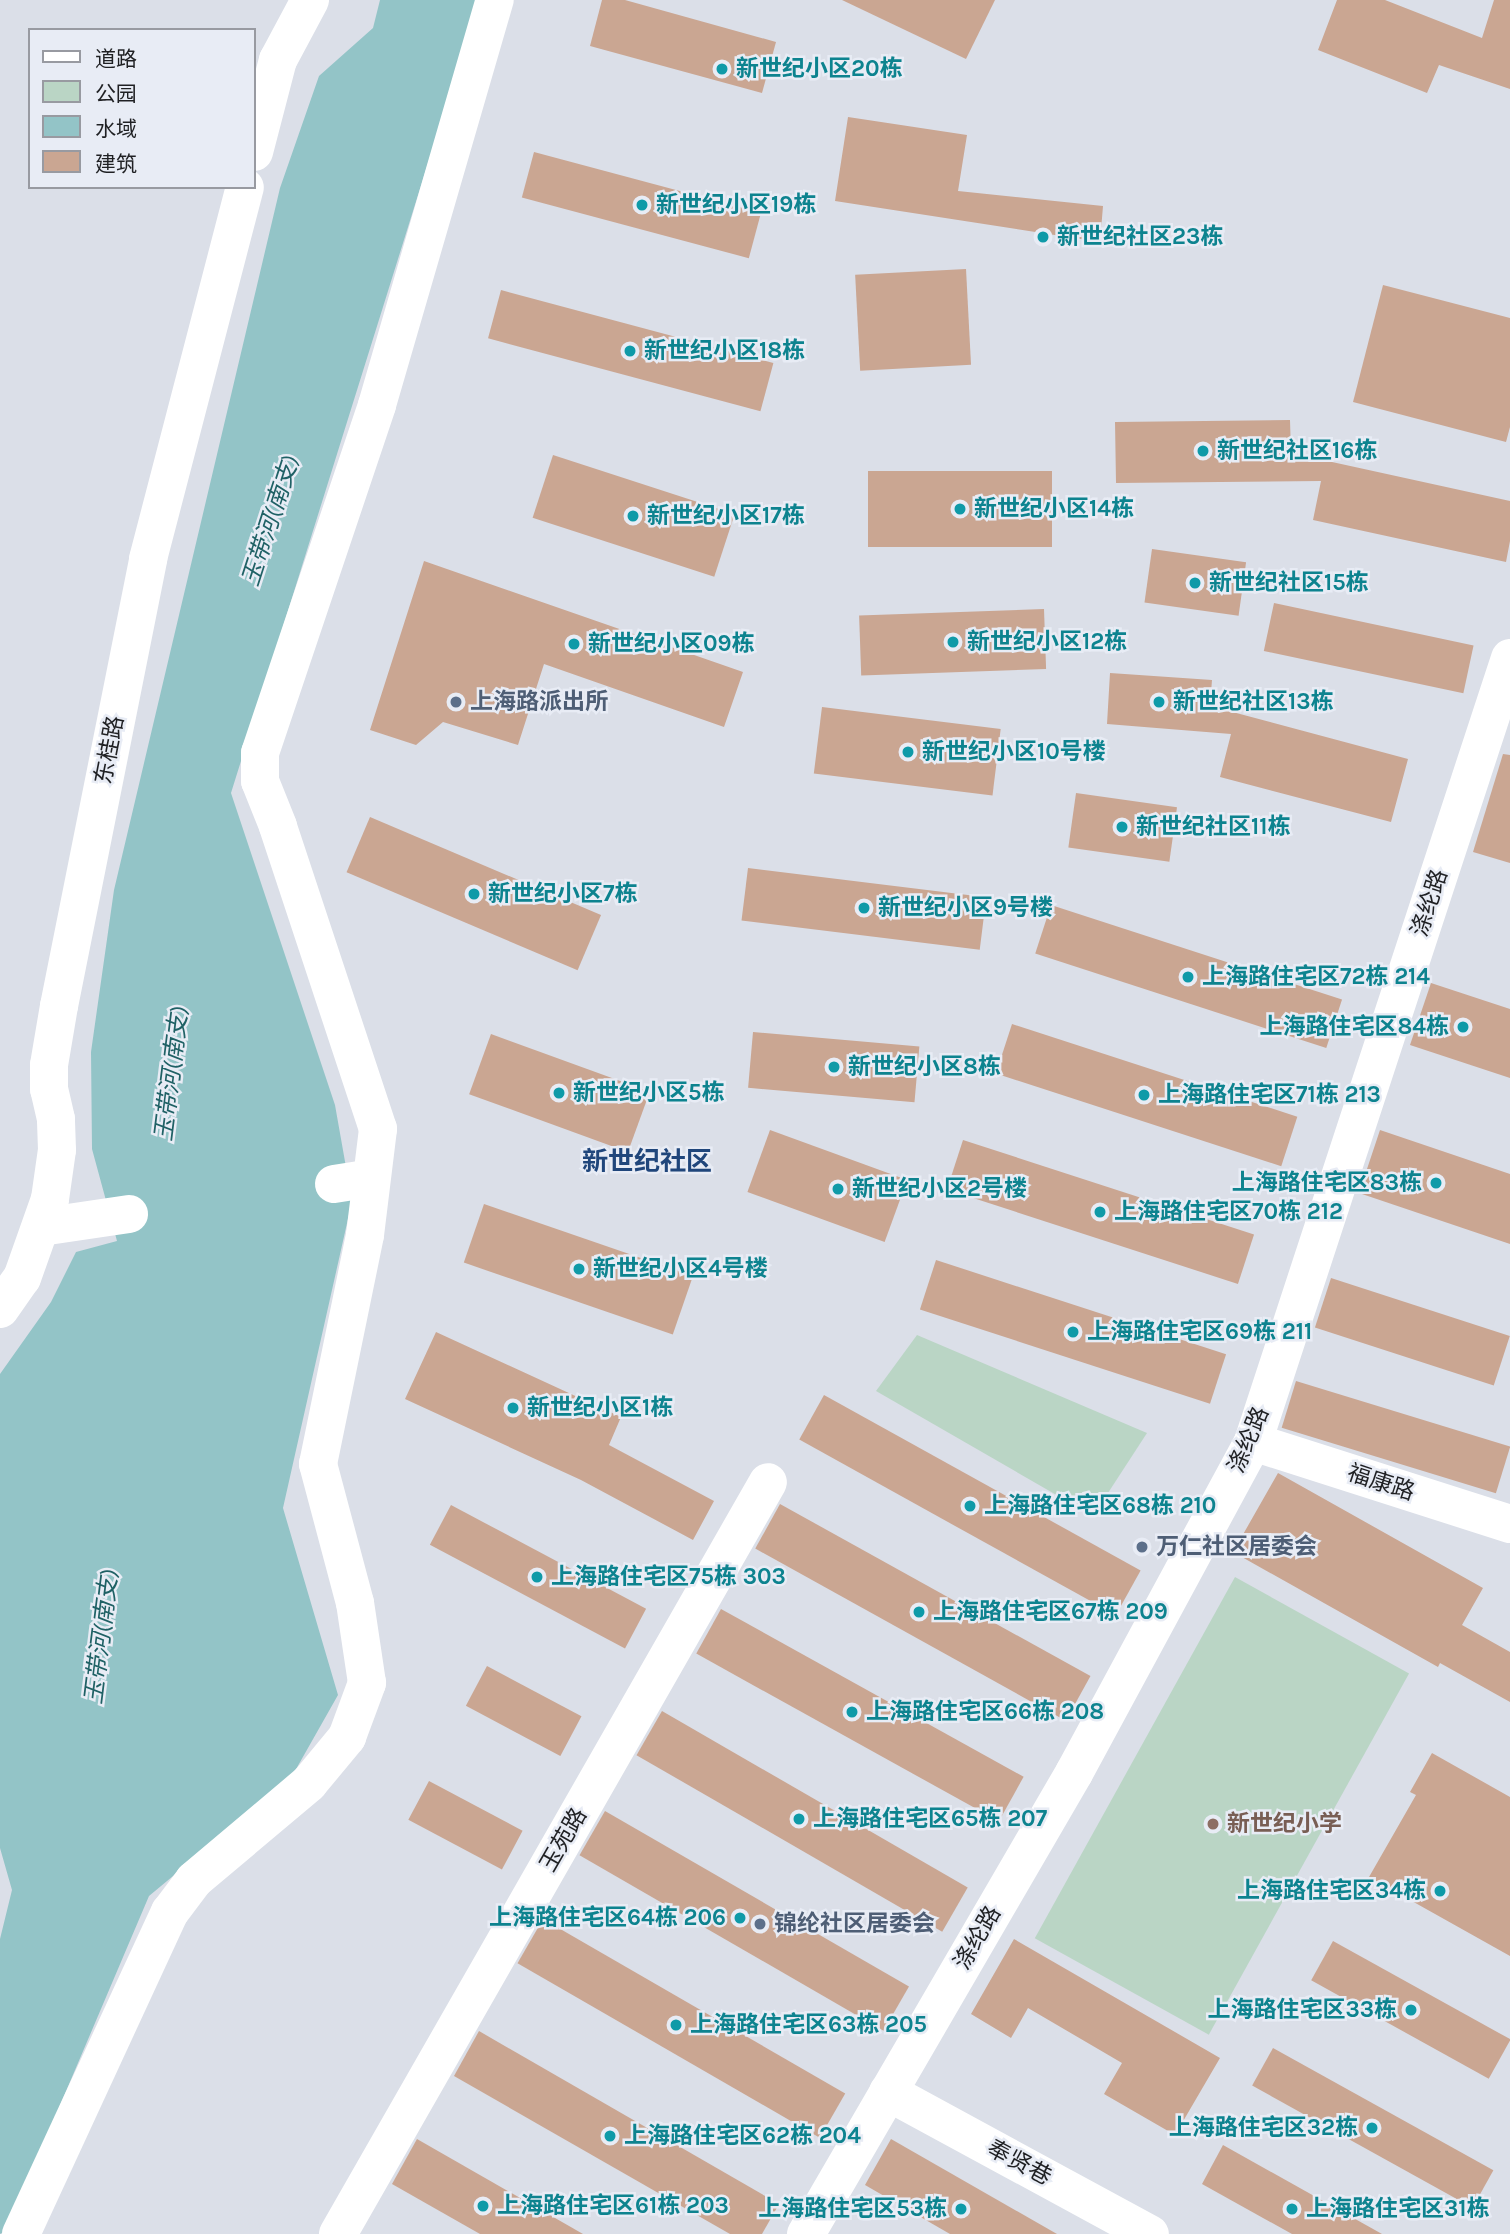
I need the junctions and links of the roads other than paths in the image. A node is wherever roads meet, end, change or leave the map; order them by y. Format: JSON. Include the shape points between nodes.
{"nodes":[{"id":1,"x":310,"y":0,"type":"edge"},
{"id":2,"x":495,"y":0,"type":"edge"},
{"id":3,"x":256,"y":144,"type":"edge"},
{"id":4,"x":244,"y":189,"type":"edge"},
{"id":5,"x":1510,"y":658,"type":"edge"},
{"id":6,"x":129,"y":1214,"type":"dead end"},
{"id":7,"x":41,"y":1227,"type":"junction"},
{"id":8,"x":0,"y":1308,"type":"edge"},
{"id":9,"x":1253,"y":1443,"type":"junction"},
{"id":10,"x":768,"y":1482,"type":"dead end"},
{"id":11,"x":1510,"y":1524,"type":"edge"},
{"id":12,"x":888,"y":2092,"type":"junction"},
{"id":13,"x":21,"y":2234,"type":"edge"},
{"id":14,"x":338,"y":2234,"type":"edge"},
{"id":15,"x":806,"y":2234,"type":"edge"},
{"id":16,"x":1150,"y":2234,"type":"edge"}],
"edges":[{"from":1,"to":3,"type":"street","via":[[278,60]]},
{"from":2,"to":13,"type":"street","via":[[377,405],[260,753],[260,781],[379,1129],[353,1181],[365,1235],[318,1464],[355,1603],[367,1683],[347,1737],[309,1783],[194,1880],[170,1912]]},
{"from":4,"to":7,"type":"street","name":"东桂路","via":[[148,559],[61,992],[48,1089],[56,1119],[55,1173]]},
{"from":5,"to":9,"type":"street","name":"涤纶路"},
{"from":6,"to":7,"type":"street"},
{"from":7,"to":8,"type":"street","name":"东桂路","via":[[22,1278]]},
{"from":9,"to":11,"type":"street","name":"福康路"},
{"from":9,"to":12,"type":"street","name":"涤纶路","via":[[1074,1773]]},
{"from":10,"to":14,"type":"street","name":"玉苑路"},
{"from":12,"to":15,"type":"street","name":"涤纶路"},
{"from":12,"to":16,"type":"street","name":"奉贤巷"}]}
